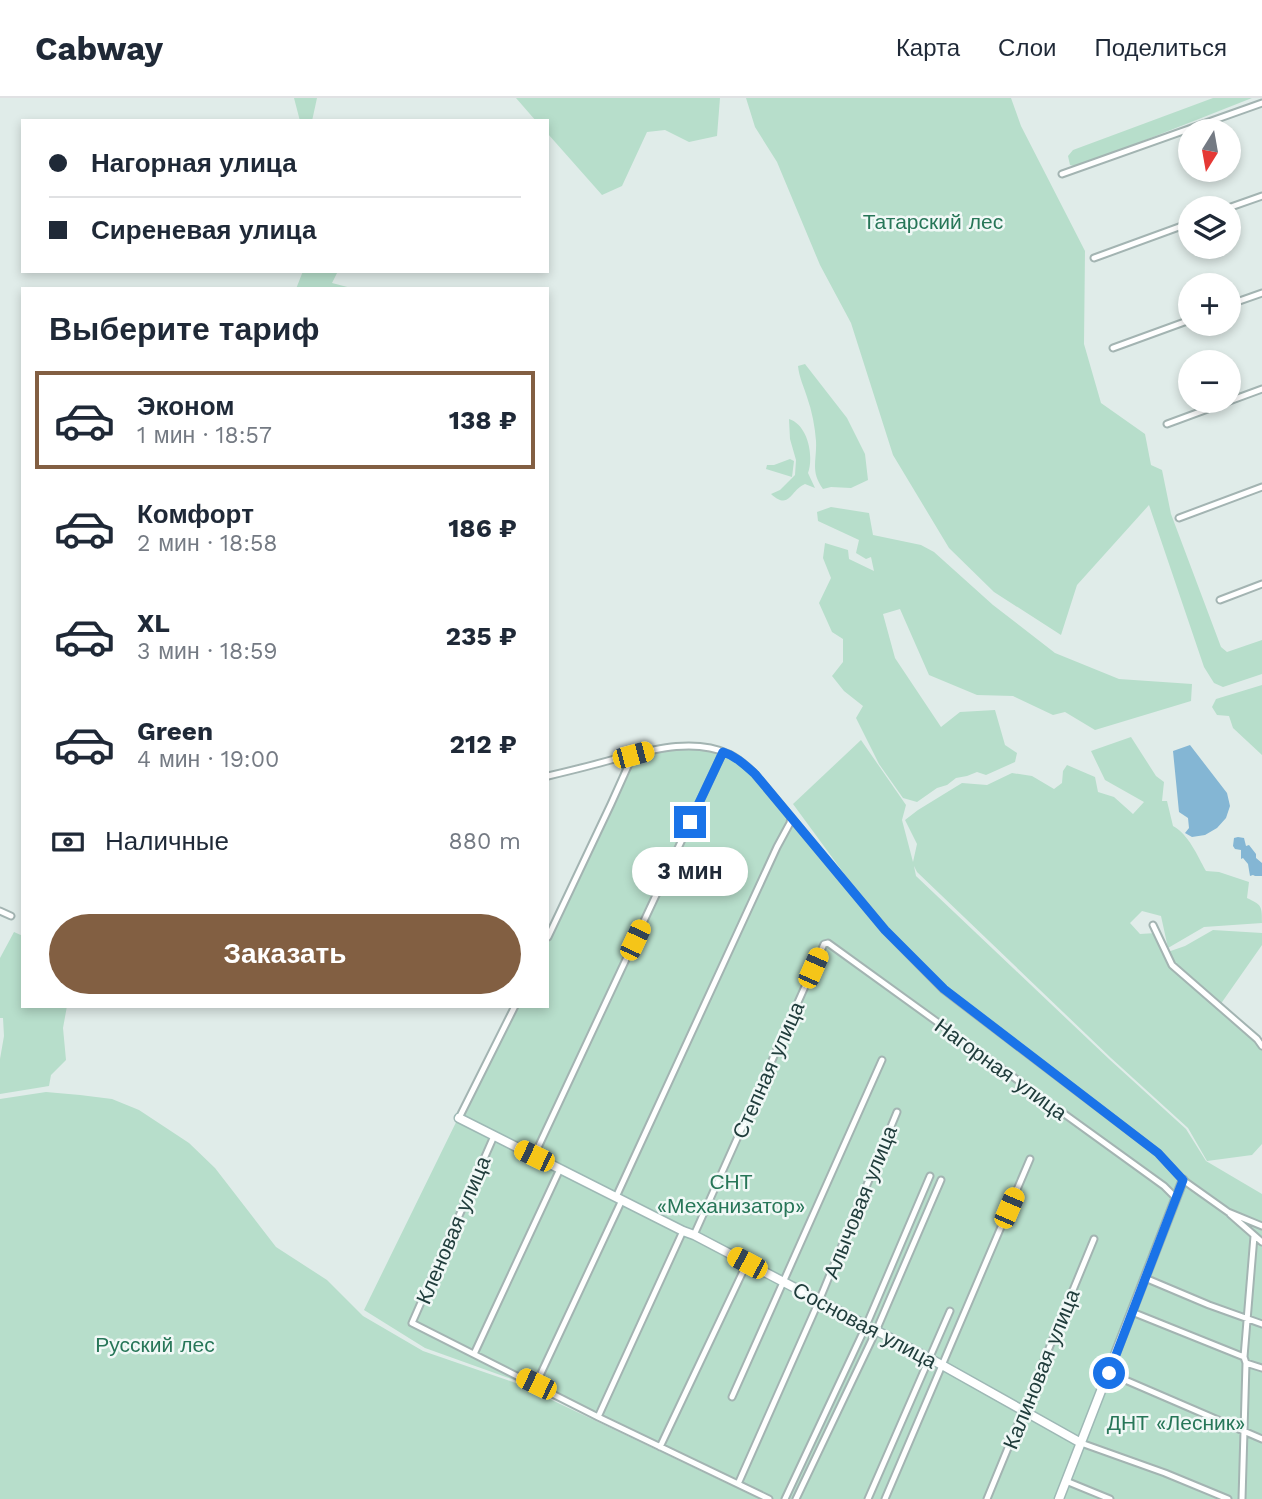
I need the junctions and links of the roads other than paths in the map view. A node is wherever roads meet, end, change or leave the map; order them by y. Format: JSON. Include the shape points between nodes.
{"nodes":[{"id":1,"x":1262,"y":103,"type":"edge"},
{"id":2,"x":1062,"y":174,"type":"dead end"},
{"id":3,"x":1262,"y":196,"type":"edge"},
{"id":4,"x":1241,"y":203,"type":"edge"},
{"id":5,"x":1178,"y":227,"type":"edge"},
{"id":6,"x":1094,"y":258,"type":"dead end"},
{"id":7,"x":1262,"y":293,"type":"edge"},
{"id":8,"x":1241,"y":301,"type":"edge"},
{"id":9,"x":1178,"y":324,"type":"edge"},
{"id":10,"x":1114,"y":348,"type":"dead end"},
{"id":11,"x":1262,"y":389,"type":"edge"},
{"id":12,"x":1167,"y":424,"type":"dead end"},
{"id":13,"x":1262,"y":487,"type":"edge"},
{"id":14,"x":1179,"y":518,"type":"dead end"},
{"id":15,"x":1262,"y":584,"type":"edge"},
{"id":16,"x":1220,"y":600,"type":"dead end"},
{"id":17,"x":723,"y":752,"type":"junction"},
{"id":18,"x":633,"y":755,"type":"junction"},
{"id":19,"x":549,"y":776,"type":"edge"},
{"id":20,"x":791,"y":817,"type":"junction"},
{"id":21,"x":0,"y":911,"type":"edge"},
{"id":22,"x":11,"y":916,"type":"dead end"},
{"id":23,"x":1153,"y":925,"type":"dead end"},
{"id":24,"x":549,"y":935,"type":"edge"},
{"id":25,"x":824,"y":944,"type":"joint"},
{"id":26,"x":513,"y":1008,"type":"edge"},
{"id":27,"x":1262,"y":1046,"type":"edge"},
{"id":28,"x":881,"y":1060,"type":"dead end"},
{"id":29,"x":897,"y":1112,"type":"dead end"},
{"id":30,"x":460,"y":1118,"type":"joint"},
{"id":31,"x":494,"y":1136,"type":"junction"},
{"id":32,"x":534,"y":1156,"type":"junction"},
{"id":33,"x":1030,"y":1159,"type":"dead end"},
{"id":34,"x":560,"y":1169,"type":"junction"},
{"id":35,"x":930,"y":1176,"type":"dead end"},
{"id":36,"x":941,"y":1180,"type":"dead end"},
{"id":37,"x":1183,"y":1180,"type":"junction"},
{"id":38,"x":619,"y":1198,"type":"junction"},
{"id":39,"x":1177,"y":1198,"type":"junction"},
{"id":40,"x":1228,"y":1212,"type":"junction"},
{"id":41,"x":1262,"y":1226,"type":"edge"},
{"id":42,"x":683,"y":1231,"type":"junction"},
{"id":43,"x":694,"y":1235,"type":"junction"},
{"id":44,"x":1254,"y":1236,"type":"junction"},
{"id":45,"x":1094,"y":1240,"type":"dead end"},
{"id":46,"x":1262,"y":1242,"type":"edge"},
{"id":47,"x":747,"y":1263,"type":"junction"},
{"id":48,"x":1145,"y":1278,"type":"junction"},
{"id":49,"x":784,"y":1282,"type":"junction"},
{"id":50,"x":819,"y":1301,"type":"junction"},
{"id":51,"x":950,"y":1311,"type":"dead end"},
{"id":52,"x":1132,"y":1312,"type":"junction"},
{"id":53,"x":1247,"y":1318,"type":"junction"},
{"id":54,"x":1262,"y":1324,"type":"edge"},
{"id":55,"x":866,"y":1326,"type":"junction"},
{"id":56,"x":876,"y":1331,"type":"junction"},
{"id":57,"x":474,"y":1354,"type":"junction"},
{"id":58,"x":929,"y":1359,"type":"junction"},
{"id":59,"x":1245,"y":1360,"type":"junction"},
{"id":60,"x":942,"y":1365,"type":"junction"},
{"id":61,"x":1262,"y":1368,"type":"edge"},
{"id":62,"x":1109,"y":1373,"type":"junction"},
{"id":63,"x":536,"y":1384,"type":"junction"},
{"id":64,"x":732,"y":1397,"type":"dead end"},
{"id":65,"x":1023,"y":1411,"type":"junction"},
{"id":66,"x":598,"y":1417,"type":"junction"},
{"id":67,"x":1245,"y":1432,"type":"junction"},
{"id":68,"x":1262,"y":1439,"type":"edge"},
{"id":69,"x":1081,"y":1443,"type":"junction"},
{"id":70,"x":660,"y":1447,"type":"junction"},
{"id":71,"x":1066,"y":1481,"type":"junction"},
{"id":72,"x":738,"y":1484,"type":"junction"},
{"id":73,"x":769,"y":1499,"type":"edge"},
{"id":74,"x":785,"y":1499,"type":"edge"},
{"id":75,"x":796,"y":1499,"type":"edge"},
{"id":76,"x":868,"y":1499,"type":"edge"},
{"id":77,"x":885,"y":1499,"type":"edge"},
{"id":78,"x":987,"y":1499,"type":"edge"},
{"id":79,"x":1059,"y":1499,"type":"edge"},
{"id":80,"x":1110,"y":1499,"type":"edge"},
{"id":81,"x":1228,"y":1499,"type":"edge"},
{"id":82,"x":1242,"y":1499,"type":"edge"}],
"edges":[{"from":1,"to":2,"type":"street"},
{"from":3,"to":4,"type":"street"},
{"from":5,"to":6,"type":"street"},
{"from":7,"to":8,"type":"street"},
{"from":9,"to":10,"type":"street"},
{"from":11,"to":12,"type":"street"},
{"from":13,"to":14,"type":"street"},
{"from":15,"to":16,"type":"street"},
{"from":17,"to":18,"type":"street","via":[[678,747]]},
{"from":17,"to":20,"type":"street","via":[[755,774]]},
{"from":17,"to":32,"type":"street"},
{"from":18,"to":19,"type":"street"},
{"from":18,"to":24,"type":"street"},
{"from":20,"to":37,"type":"street","via":[[885,930],[944,989],[1158,1153]]},
{"from":20,"to":38,"type":"street"},
{"from":21,"to":22,"type":"street"},
{"from":23,"to":27,"type":"street","via":[[1172,965]]},
{"from":25,"to":39,"type":"street","name":"Нагорная улица","via":[[834,946]]},
{"from":25,"to":43,"type":"street","name":"Степная улица"},
{"from":26,"to":30,"type":"street"},
{"from":28,"to":49,"type":"street"},
{"from":29,"to":50,"type":"street","name":"Алычовая улица"},
{"from":30,"to":31,"type":"street","name":"Сосновая улица"},
{"from":31,"to":32,"type":"street","name":"Сосновая улица"},
{"from":31,"to":57,"type":"street","name":"Кленовая улица","via":[[412,1323]]},
{"from":32,"to":34,"type":"street","name":"Сосновая улица"},
{"from":33,"to":60,"type":"street"},
{"from":34,"to":38,"type":"street","name":"Сосновая улица"},
{"from":34,"to":57,"type":"street"},
{"from":35,"to":55,"type":"street"},
{"from":36,"to":56,"type":"street"},
{"from":37,"to":39,"type":"street"},
{"from":37,"to":40,"type":"street"},
{"from":38,"to":42,"type":"street","name":"Сосновая улица"},
{"from":38,"to":63,"type":"street"},
{"from":39,"to":48,"type":"street"},
{"from":40,"to":41,"type":"street"},
{"from":40,"to":44,"type":"street"},
{"from":42,"to":43,"type":"street","name":"Сосновая улица"},
{"from":42,"to":66,"type":"street"},
{"from":43,"to":47,"type":"street","name":"Сосновая улица"},
{"from":44,"to":46,"type":"street"},
{"from":44,"to":53,"type":"street"},
{"from":45,"to":65,"type":"street","name":"Калиновая улица"},
{"from":47,"to":49,"type":"street","name":"Сосновая улица"},
{"from":47,"to":70,"type":"street"},
{"from":48,"to":52,"type":"street"},
{"from":48,"to":53,"type":"street"},
{"from":49,"to":50,"type":"street","name":"Сосновая улица"},
{"from":49,"to":64,"type":"street"},
{"from":50,"to":55,"type":"street","name":"Сосновая улица"},
{"from":50,"to":72,"type":"street","name":"Алычовая улица"},
{"from":51,"to":58,"type":"street"},
{"from":52,"to":59,"type":"street"},
{"from":52,"to":62,"type":"street"},
{"from":53,"to":54,"type":"street"},
{"from":53,"to":59,"type":"street"},
{"from":55,"to":56,"type":"street","name":"Сосновая улица"},
{"from":55,"to":74,"type":"street"},
{"from":56,"to":58,"type":"street","name":"Сосновая улица"},
{"from":56,"to":75,"type":"street"},
{"from":57,"to":63,"type":"street"},
{"from":58,"to":60,"type":"street","name":"Сосновая улица"},
{"from":58,"to":76,"type":"street"},
{"from":59,"to":61,"type":"street"},
{"from":59,"to":67,"type":"street"},
{"from":60,"to":65,"type":"street","name":"Сосновая улица"},
{"from":60,"to":77,"type":"street"},
{"from":62,"to":67,"type":"street"},
{"from":62,"to":69,"type":"street"},
{"from":63,"to":66,"type":"street"},
{"from":65,"to":69,"type":"street","name":"Сосновая улица"},
{"from":65,"to":78,"type":"street","name":"Калиновая улица"},
{"from":66,"to":70,"type":"street"},
{"from":67,"to":68,"type":"street"},
{"from":67,"to":82,"type":"street"},
{"from":69,"to":71,"type":"street"},
{"from":69,"to":81,"type":"street"},
{"from":70,"to":72,"type":"street"},
{"from":71,"to":79,"type":"street"},
{"from":71,"to":80,"type":"street"},
{"from":72,"to":73,"type":"street"}]}
